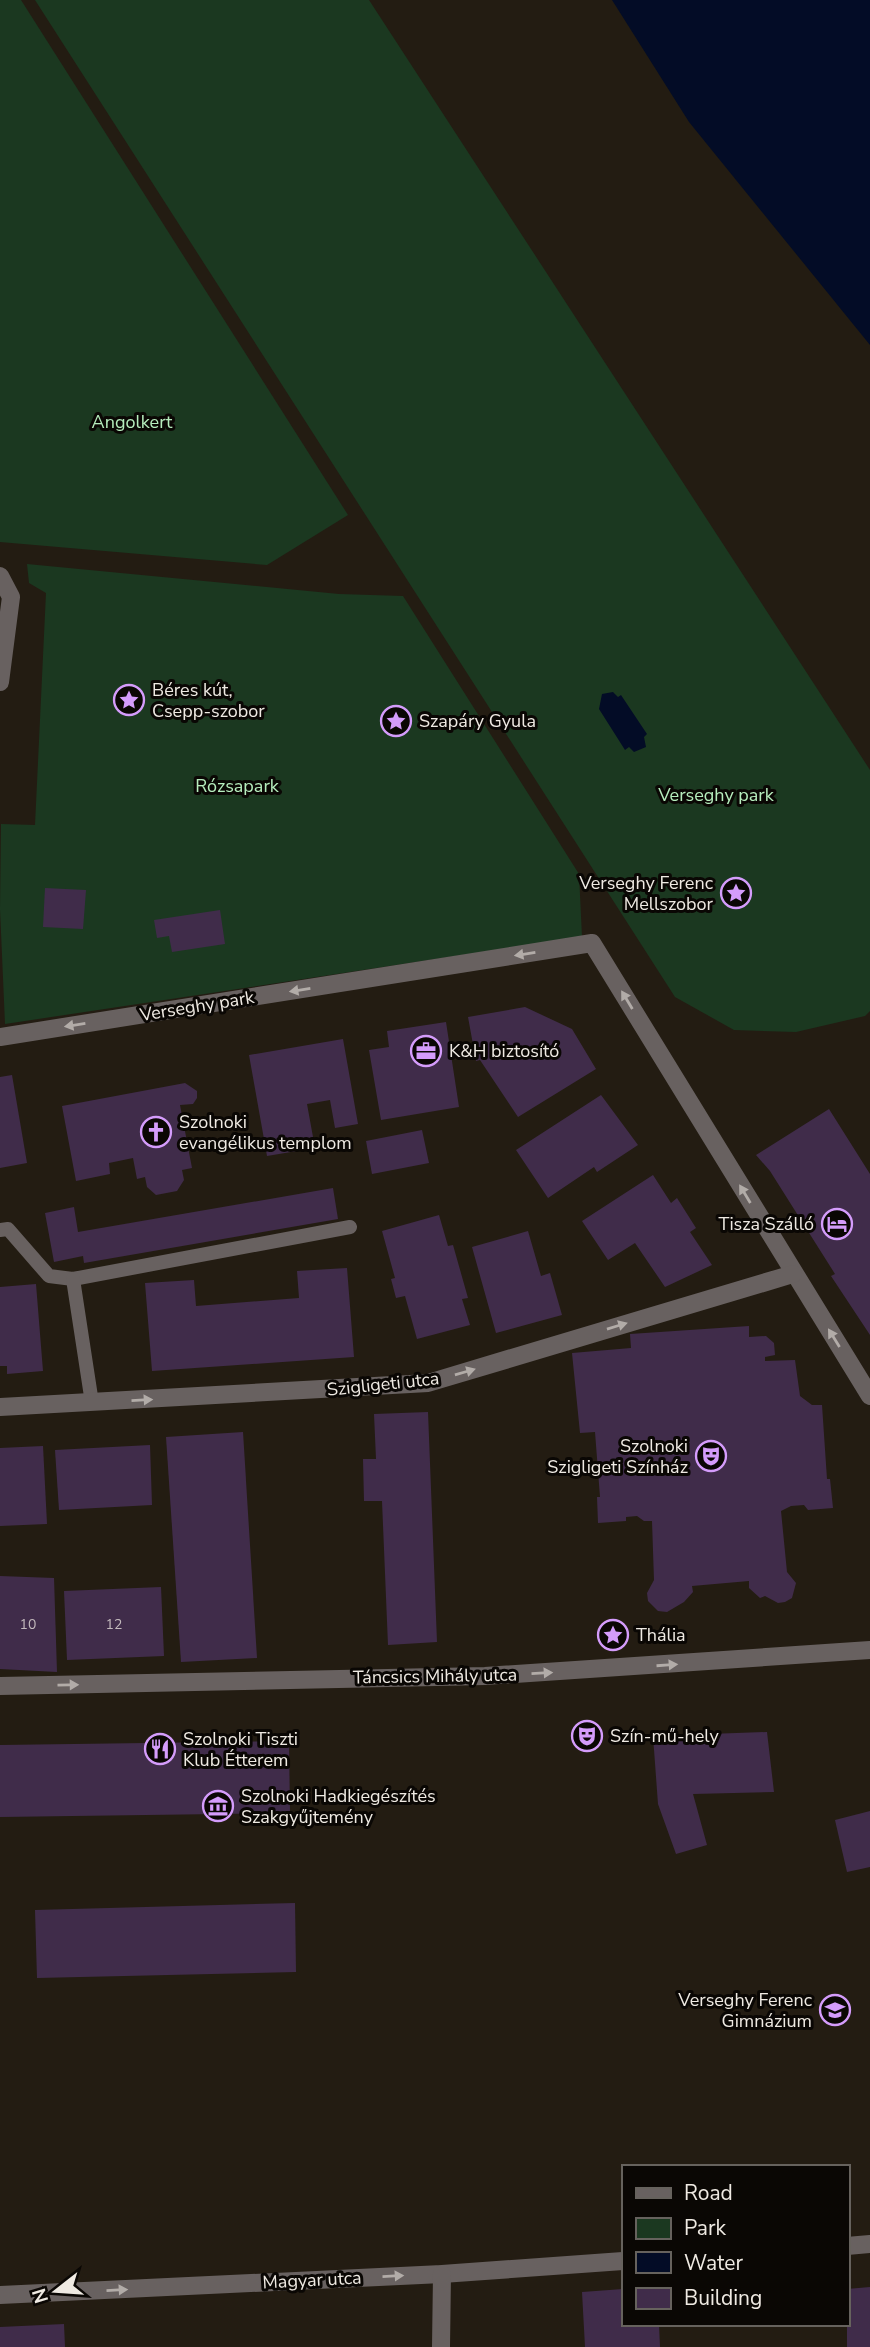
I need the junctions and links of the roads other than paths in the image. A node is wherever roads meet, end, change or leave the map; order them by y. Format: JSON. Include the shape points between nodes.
{"nodes":[{"id":1,"x":0,"y":576,"type":"edge"},
{"id":2,"x":0,"y":682,"type":"edge"},
{"id":3,"x":0,"y":1037,"type":"edge"},
{"id":4,"x":350,"y":1227,"type":"dead end"},
{"id":5,"x":0,"y":1230,"type":"edge"},
{"id":6,"x":793,"y":1274,"type":"junction"},
{"id":7,"x":73,"y":1279,"type":"junction"},
{"id":8,"x":870,"y":1396,"type":"edge"},
{"id":9,"x":92,"y":1403,"type":"junction"},
{"id":10,"x":0,"y":1407,"type":"edge"},
{"id":11,"x":870,"y":1650,"type":"edge"},
{"id":12,"x":0,"y":1686,"type":"edge"},
{"id":13,"x":870,"y":2244,"type":"edge"},
{"id":14,"x":849,"y":2246,"type":"edge"},
{"id":15,"x":622,"y":2261,"type":"edge"},
{"id":16,"x":442,"y":2274,"type":"junction"},
{"id":17,"x":0,"y":2295,"type":"edge"},
{"id":18,"x":441,"y":2347,"type":"edge"}],
"edges":[{"from":1,"to":2,"type":"street","via":[[11,597]]},
{"from":6,"to":3,"type":"street","name":"Verseghy park","one_way":true,"via":[[592,943]]},
{"from":4,"to":7,"type":"lane"},
{"from":5,"to":7,"type":"lane","via":[[8,1229],[49,1276]]},
{"from":8,"to":6,"type":"street","one_way":true},
{"from":9,"to":6,"type":"street","name":"Szigligeti utca","one_way":true,"via":[[428,1383]]},
{"from":7,"to":9,"type":"lane"},
{"from":9,"to":10,"type":"street","name":"Szigligeti utca"},
{"from":12,"to":11,"type":"street","name":"Táncsics Mihály utca","one_way":true,"via":[[485,1676]]},
{"from":13,"to":14,"type":"street"},
{"from":15,"to":16,"type":"street","name":"Magyar utca"},
{"from":17,"to":16,"type":"street","name":"Magyar utca","one_way":true},
{"from":16,"to":18,"type":"street"}]}
